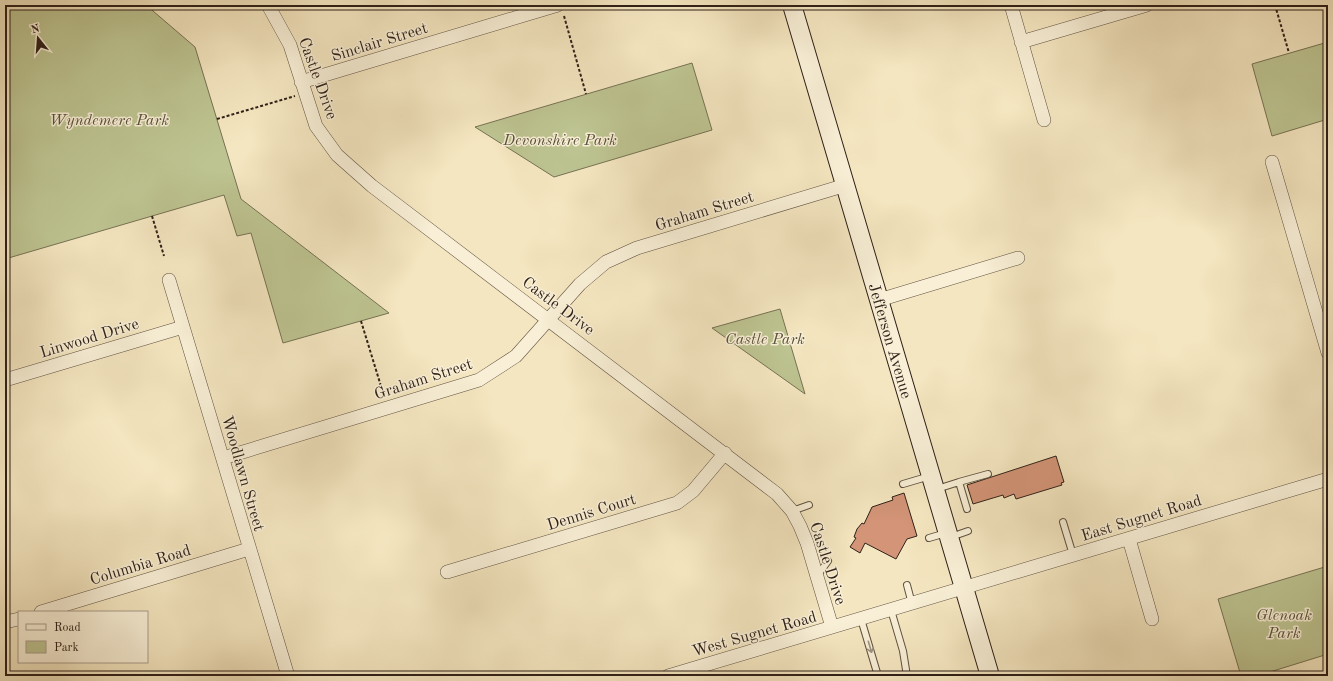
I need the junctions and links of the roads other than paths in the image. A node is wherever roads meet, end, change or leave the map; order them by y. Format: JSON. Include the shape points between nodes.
{"nodes":[{"id":1,"x":268,"y":5,"type":"edge"},
{"id":2,"x":792,"y":5,"type":"edge"},
{"id":3,"x":1011,"y":5,"type":"edge"},
{"id":4,"x":1147,"y":5,"type":"edge"},
{"id":5,"x":561,"y":11,"type":"edge"},
{"id":6,"x":1022,"y":42,"type":"junction"},
{"id":7,"x":301,"y":82,"type":"junction"},
{"id":8,"x":1044,"y":120,"type":"dead end"},
{"id":9,"x":1272,"y":162,"type":"dead end"},
{"id":10,"x":846,"y":185,"type":"junction"},
{"id":11,"x":1018,"y":258,"type":"dead end"},
{"id":12,"x":169,"y":280,"type":"dead end"},
{"id":13,"x":879,"y":300,"type":"junction"},
{"id":14,"x":548,"y":319,"type":"junction"},
{"id":15,"x":183,"y":327,"type":"junction"},
{"id":16,"x":1328,"y":353,"type":"edge"},
{"id":17,"x":5,"y":380,"type":"edge"},
{"id":18,"x":725,"y":453,"type":"junction"},
{"id":19,"x":223,"y":458,"type":"junction"},
{"id":20,"x":988,"y":474,"type":"dead end"},
{"id":21,"x":1328,"y":479,"type":"edge"},
{"id":22,"x":960,"y":482,"type":"junction"},
{"id":23,"x":933,"y":483,"type":"junction"},
{"id":24,"x":903,"y":484,"type":"dead end"},
{"id":25,"x":808,"y":505,"type":"dead end"},
{"id":26,"x":967,"y":509,"type":"dead end"},
{"id":27,"x":792,"y":512,"type":"junction"},
{"id":28,"x":1063,"y":522,"type":"dead end"},
{"id":29,"x":968,"y":531,"type":"dead end"},
{"id":30,"x":948,"y":535,"type":"junction"},
{"id":31,"x":929,"y":538,"type":"dead end"},
{"id":32,"x":1129,"y":539,"type":"junction"},
{"id":33,"x":249,"y":549,"type":"junction"},
{"id":34,"x":1073,"y":556,"type":"junction"},
{"id":35,"x":828,"y":561,"type":"dead end"},
{"id":36,"x":447,"y":572,"type":"dead end"},
{"id":37,"x":817,"y":576,"type":"junction"},
{"id":38,"x":907,"y":585,"type":"dead end"},
{"id":39,"x":964,"y":588,"type":"junction"},
{"id":40,"x":912,"y":604,"type":"junction"},
{"id":41,"x":891,"y":610,"type":"junction"},
{"id":42,"x":44,"y":611,"type":"edge"},
{"id":43,"x":18,"y":618,"type":"edge"},
{"id":44,"x":861,"y":619,"type":"junction"},
{"id":45,"x":1152,"y":619,"type":"dead end"},
{"id":46,"x":5,"y":622,"type":"edge"},
{"id":47,"x":832,"y":628,"type":"junction"},
{"id":48,"x":288,"y":676,"type":"edge"},
{"id":49,"x":668,"y":676,"type":"edge"},
{"id":50,"x":878,"y":676,"type":"edge"},
{"id":51,"x":907,"y":676,"type":"edge"},
{"id":52,"x":990,"y":676,"type":"edge"}],
"edges":[{"from":1,"to":7,"type":"street","name":"Castle Drive","via":[[290,46]]},
{"from":2,"to":10,"type":"street","name":"Jefferson Avenue"},
{"from":3,"to":6,"type":"street"},
{"from":4,"to":6,"type":"street"},
{"from":5,"to":7,"type":"street","name":"Sinclair Street"},
{"from":6,"to":8,"type":"street"},
{"from":7,"to":14,"type":"street","name":"Castle Drive","via":[[316,126],[337,155]]},
{"from":9,"to":16,"type":"street"},
{"from":10,"to":13,"type":"street","name":"Jefferson Avenue"},
{"from":10,"to":14,"type":"street","name":"Graham Street","via":[[637,248],[606,262],[580,284]]},
{"from":11,"to":13,"type":"street"},
{"from":12,"to":15,"type":"street","name":"Woodlawn Street"},
{"from":13,"to":23,"type":"street","name":"Jefferson Avenue"},
{"from":14,"to":18,"type":"street","name":"Castle Drive"},
{"from":14,"to":19,"type":"street","name":"Graham Street","via":[[516,356],[479,380]]},
{"from":15,"to":17,"type":"street","name":"Linwood Drive"},
{"from":15,"to":19,"type":"street","name":"Woodlawn Street"},
{"from":18,"to":27,"type":"street","name":"Castle Drive","via":[[777,494]]},
{"from":18,"to":36,"type":"street","name":"Dennis Court","via":[[693,491],[677,503]]},
{"from":19,"to":33,"type":"street","name":"Woodlawn Street"},
{"from":20,"to":22,"type":"lane"},
{"from":21,"to":32,"type":"street","name":"East Sugnet Road"},
{"from":22,"to":23,"type":"lane"},
{"from":22,"to":26,"type":"lane"},
{"from":23,"to":24,"type":"lane"},
{"from":23,"to":30,"type":"street","name":"Jefferson Avenue"},
{"from":25,"to":27,"type":"lane"},
{"from":27,"to":37,"type":"street","name":"Castle Drive","via":[[807,543]]},
{"from":28,"to":34,"type":"lane"},
{"from":29,"to":30,"type":"lane"},
{"from":30,"to":31,"type":"lane"},
{"from":30,"to":39,"type":"street","name":"Jefferson Avenue"},
{"from":32,"to":34,"type":"street","name":"East Sugnet Road"},
{"from":32,"to":45,"type":"street"},
{"from":33,"to":42,"type":"street","name":"Columbia Road"},
{"from":33,"to":48,"type":"street","name":"Woodlawn Street"},
{"from":34,"to":39,"type":"street","name":"East Sugnet Road"},
{"from":35,"to":37,"type":"lane"},
{"from":37,"to":47,"type":"street","name":"Castle Drive"},
{"from":38,"to":40,"type":"lane"},
{"from":39,"to":40,"type":"street","name":"West Sugnet Road"},
{"from":39,"to":52,"type":"street","name":"Jefferson Avenue"},
{"from":40,"to":41,"type":"street","name":"West Sugnet Road"},
{"from":41,"to":44,"type":"street","name":"West Sugnet Road"},
{"from":41,"to":51,"type":"lane","via":[[903,651]]},
{"from":43,"to":46,"type":"street"},
{"from":44,"to":47,"type":"street","name":"West Sugnet Road"},
{"from":44,"to":50,"type":"lane","one_way":true},
{"from":47,"to":49,"type":"street","name":"West Sugnet Road"}]}
